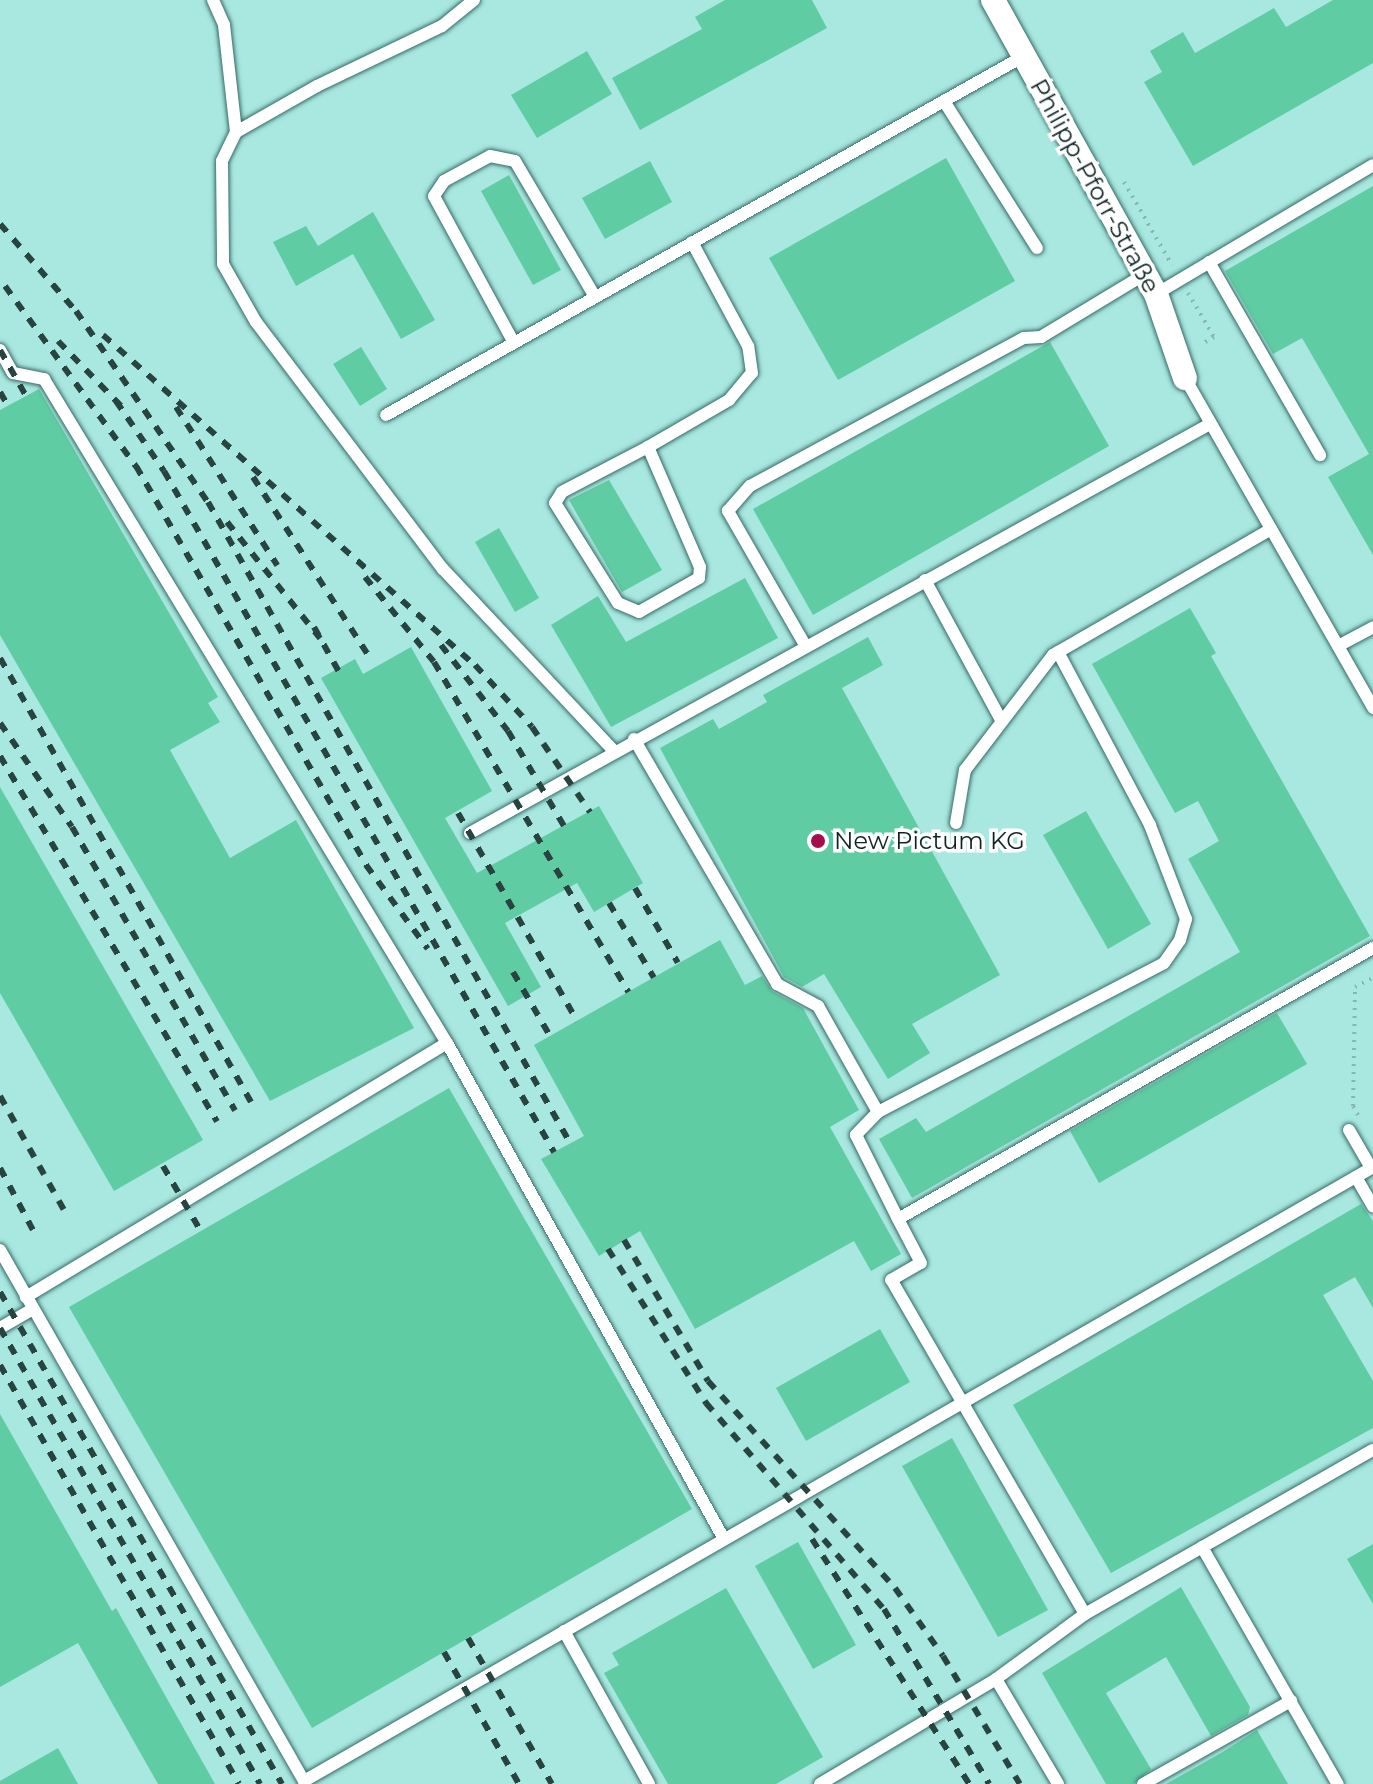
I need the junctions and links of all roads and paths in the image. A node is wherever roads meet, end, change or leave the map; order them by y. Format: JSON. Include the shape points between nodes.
{"nodes":[{"id":1,"x":213,"y":0,"type":"edge"},
{"id":2,"x":474,"y":0,"type":"edge"},
{"id":3,"x":993,"y":0,"type":"edge"},
{"id":4,"x":1024,"y":56,"type":"junction"},
{"id":5,"x":944,"y":101,"type":"junction"},
{"id":6,"x":236,"y":132,"type":"junction"},
{"id":7,"x":1373,"y":165,"type":"edge"},
{"id":8,"x":692,"y":242,"type":"junction"},
{"id":9,"x":1037,"y":248,"type":"dead end"},
{"id":10,"x":1209,"y":262,"type":"junction"},
{"id":11,"x":1151,"y":284,"type":"junction"},
{"id":12,"x":595,"y":297,"type":"junction"},
{"id":13,"x":514,"y":343,"type":"junction"},
{"id":14,"x":0,"y":350,"type":"edge"},
{"id":15,"x":1185,"y":378,"type":"joint"},
{"id":16,"x":386,"y":415,"type":"dead end"},
{"id":17,"x":1210,"y":424,"type":"junction"},
{"id":18,"x":648,"y":447,"type":"junction"},
{"id":19,"x":1320,"y":455,"type":"dead end"},
{"id":20,"x":1271,"y":529,"type":"junction"},
{"id":21,"x":925,"y":580,"type":"junction"},
{"id":22,"x":1373,"y":627,"type":"edge"},
{"id":23,"x":805,"y":645,"type":"junction"},
{"id":24,"x":1338,"y":646,"type":"junction"},
{"id":25,"x":1058,"y":652,"type":"junction"},
{"id":26,"x":1373,"y":708,"type":"edge"},
{"id":27,"x":1001,"y":720,"type":"junction"},
{"id":28,"x":634,"y":739,"type":"junction"},
{"id":29,"x":613,"y":750,"type":"junction"},
{"id":30,"x":956,"y":823,"type":"dead end"},
{"id":31,"x":470,"y":833,"type":"dead end"},
{"id":32,"x":1373,"y":948,"type":"edge"},
{"id":33,"x":1373,"y":978,"type":"edge"},
{"id":34,"x":447,"y":1043,"type":"junction"},
{"id":35,"x":878,"y":1112,"type":"junction"},
{"id":36,"x":1360,"y":1118,"type":"dead end"},
{"id":37,"x":1349,"y":1130,"type":"dead end"},
{"id":38,"x":1372,"y":1167,"type":"edge"},
{"id":39,"x":1356,"y":1177,"type":"junction"},
{"id":40,"x":1373,"y":1206,"type":"edge"},
{"id":41,"x":898,"y":1219,"type":"junction"},
{"id":42,"x":0,"y":1250,"type":"edge"},
{"id":43,"x":30,"y":1303,"type":"junction"},
{"id":44,"x":0,"y":1328,"type":"edge"},
{"id":45,"x":963,"y":1402,"type":"junction"},
{"id":46,"x":1373,"y":1450,"type":"edge"},
{"id":47,"x":724,"y":1539,"type":"junction"},
{"id":48,"x":1202,"y":1547,"type":"junction"},
{"id":49,"x":1085,"y":1614,"type":"junction"},
{"id":50,"x":564,"y":1631,"type":"junction"},
{"id":51,"x":996,"y":1679,"type":"junction"},
{"id":52,"x":1291,"y":1701,"type":"junction"},
{"id":53,"x":649,"y":1784,"type":"edge"},
{"id":54,"x":820,"y":1784,"type":"edge"},
{"id":55,"x":1058,"y":1784,"type":"edge"},
{"id":56,"x":1143,"y":1784,"type":"edge"},
{"id":57,"x":1338,"y":1784,"type":"edge"}],
"edges":[{"from":1,"to":6,"type":"lane","via":[[224,25]]},
{"from":2,"to":6,"type":"lane","via":[[442,26]]},
{"from":3,"to":4,"type":"street","name":"Philipp-Pforr-Straße"},
{"from":4,"to":5,"type":"lane"},
{"from":4,"to":11,"type":"street","name":"Philipp-Pforr-Straße"},
{"from":5,"to":8,"type":"lane"},
{"from":5,"to":9,"type":"lane"},
{"from":6,"to":29,"type":"lane","via":[[222,161],[223,264],[256,322],[443,569]]},
{"from":7,"to":10,"type":"lane"},
{"from":8,"to":12,"type":"lane"},
{"from":8,"to":18,"type":"lane","via":[[748,346],[752,373],[729,400]]},
{"from":10,"to":11,"type":"lane"},
{"from":10,"to":19,"type":"lane"},
{"from":11,"to":15,"type":"street","name":"Philipp-Pforr-Straße"},
{"from":11,"to":23,"type":"lane","via":[[1041,337],[1024,338],[750,486],[728,511]]},
{"from":12,"to":13,"type":"lane"},
{"from":12,"to":13,"type":"lane","via":[[515,161],[490,156],[444,181],[434,196]]},
{"from":13,"to":16,"type":"lane"},
{"from":14,"to":34,"type":"lane","via":[[13,373],[44,379]]},
{"from":15,"to":17,"type":"lane"},
{"from":17,"to":20,"type":"lane"},
{"from":17,"to":21,"type":"lane"},
{"from":18,"to":18,"type":"lane","via":[[562,492],[555,503],[618,603],[639,612],[699,578],[700,567]]},
{"from":20,"to":24,"type":"lane"},
{"from":20,"to":25,"type":"lane"},
{"from":21,"to":23,"type":"lane"},
{"from":21,"to":27,"type":"lane"},
{"from":22,"to":24,"type":"lane"},
{"from":23,"to":28,"type":"lane"},
{"from":24,"to":26,"type":"lane"},
{"from":25,"to":27,"type":"lane"},
{"from":25,"to":35,"type":"lane","via":[[1150,825],[1186,919],[1180,940],[1164,963]]},
{"from":27,"to":30,"type":"lane","via":[[965,770]]},
{"from":28,"to":29,"type":"lane"},
{"from":28,"to":35,"type":"lane","via":[[777,984],[818,1006]]},
{"from":29,"to":31,"type":"lane"},
{"from":32,"to":41,"type":"lane"},
{"from":33,"to":36,"type":"path","via":[[1355,987],[1353,1106]]},
{"from":34,"to":43,"type":"lane"},
{"from":34,"to":47,"type":"lane"},
{"from":35,"to":41,"type":"lane","via":[[856,1135]]},
{"from":37,"to":38,"type":"lane"},
{"from":38,"to":39,"type":"lane"},
{"from":39,"to":40,"type":"lane"},
{"from":39,"to":45,"type":"lane"},
{"from":41,"to":45,"type":"lane","via":[[921,1263],[891,1280]]},
{"from":42,"to":43,"type":"lane"},
{"from":43,"to":44,"type":"lane"},
{"from":43,"to":50,"type":"lane","via":[[304,1781]]},
{"from":45,"to":47,"type":"lane"},
{"from":45,"to":49,"type":"lane"},
{"from":46,"to":48,"type":"lane"},
{"from":47,"to":50,"type":"lane"},
{"from":48,"to":49,"type":"lane"},
{"from":48,"to":52,"type":"lane"},
{"from":49,"to":51,"type":"lane"},
{"from":50,"to":53,"type":"lane"},
{"from":51,"to":54,"type":"lane"},
{"from":51,"to":55,"type":"lane"},
{"from":52,"to":56,"type":"lane"},
{"from":52,"to":57,"type":"lane"}]}
